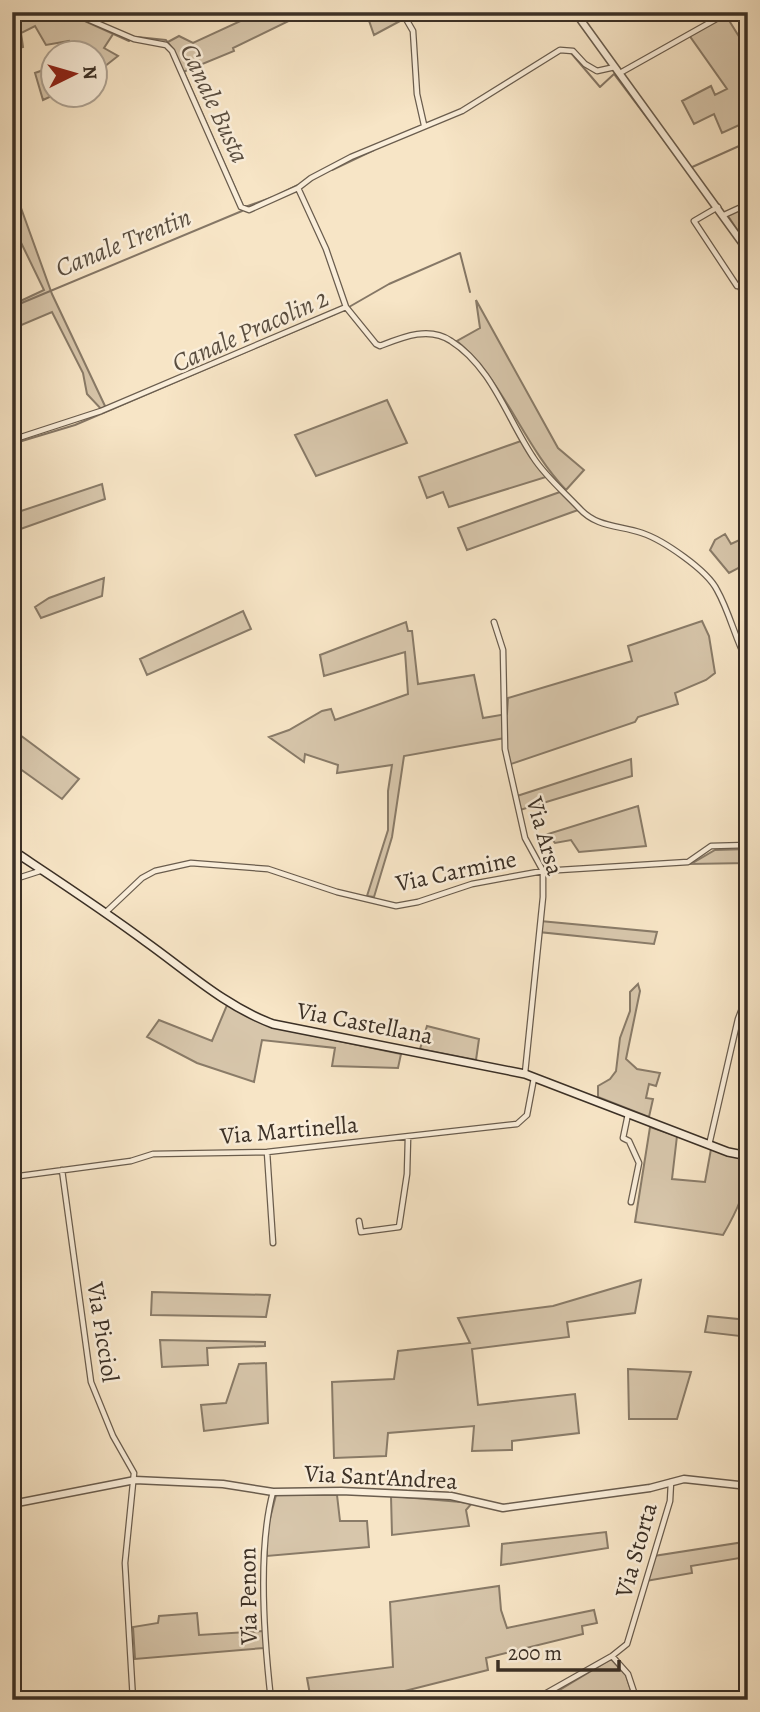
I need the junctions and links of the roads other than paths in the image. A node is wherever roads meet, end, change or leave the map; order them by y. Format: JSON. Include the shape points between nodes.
{"nodes":[{"id":1,"x":71,"y":12,"type":"edge"},
{"id":2,"x":402,"y":12,"type":"edge"},
{"id":3,"x":575,"y":12,"type":"edge"},
{"id":4,"x":721,"y":12,"type":"edge"},
{"id":5,"x":618,"y":70,"type":"junction"},
{"id":6,"x":424,"y":125,"type":"junction"},
{"id":7,"x":298,"y":188,"type":"junction"},
{"id":8,"x":748,"y":204,"type":"edge"},
{"id":9,"x":719,"y":207,"type":"junction"},
{"id":10,"x":724,"y":215,"type":"junction"},
{"id":11,"x":748,"y":251,"type":"edge"},
{"id":12,"x":748,"y":283,"type":"edge"},
{"id":13,"x":740,"y":287,"type":"junction"},
{"id":14,"x":748,"y":301,"type":"edge"},
{"id":15,"x":346,"y":307,"type":"junction"},
{"id":16,"x":12,"y":440,"type":"edge"},
{"id":17,"x":494,"y":622,"type":"dead end"},
{"id":18,"x":748,"y":663,"type":"edge"},
{"id":19,"x":12,"y":686,"type":"edge"},
{"id":20,"x":12,"y":697,"type":"edge"},
{"id":21,"x":748,"y":845,"type":"edge"},
{"id":22,"x":12,"y":850,"type":"edge"},
{"id":23,"x":43,"y":870,"type":"junction"},
{"id":24,"x":542,"y":871,"type":"junction"},
{"id":25,"x":12,"y":880,"type":"edge"},
{"id":26,"x":105,"y":913,"type":"junction"},
{"id":27,"x":748,"y":993,"type":"edge"},
{"id":28,"x":524,"y":1074,"type":"junction"},
{"id":29,"x":534,"y":1077,"type":"junction"},
{"id":30,"x":628,"y":1114,"type":"junction"},
{"id":31,"x":408,"y":1136,"type":"junction"},
{"id":32,"x":709,"y":1145,"type":"junction"},
{"id":33,"x":267,"y":1153,"type":"junction"},
{"id":34,"x":748,"y":1156,"type":"edge"},
{"id":35,"x":62,"y":1170,"type":"junction"},
{"id":36,"x":12,"y":1177,"type":"edge"},
{"id":37,"x":631,"y":1202,"type":"dead end"},
{"id":38,"x":359,"y":1221,"type":"dead end"},
{"id":39,"x":273,"y":1243,"type":"dead end"},
{"id":40,"x":135,"y":1480,"type":"junction"},
{"id":41,"x":671,"y":1482,"type":"junction"},
{"id":42,"x":748,"y":1486,"type":"edge"},
{"id":43,"x":273,"y":1492,"type":"junction"},
{"id":44,"x":12,"y":1504,"type":"edge"},
{"id":45,"x":612,"y":1656,"type":"junction"},
{"id":46,"x":634,"y":1692,"type":"dead end"},
{"id":47,"x":133,"y":1700,"type":"edge"},
{"id":48,"x":271,"y":1700,"type":"edge"},
{"id":49,"x":534,"y":1700,"type":"edge"}],
"edges":[{"from":1,"to":7,"type":"street","via":[[172,51],[244,209]]},
{"from":2,"to":6,"type":"street","via":[[413,31]]},
{"from":3,"to":5,"type":"street"},
{"from":4,"to":5,"type":"street","via":[[718,18]]},
{"from":5,"to":6,"type":"street","via":[[597,71],[573,51],[560,50],[462,111]]},
{"from":5,"to":9,"type":"street"},
{"from":6,"to":7,"type":"street","via":[[351,157]]},
{"from":7,"to":15,"type":"street"},
{"from":8,"to":10,"type":"street"},
{"from":9,"to":10,"type":"street"},
{"from":9,"to":13,"type":"street","via":[[694,221],[727,275]]},
{"from":10,"to":11,"type":"street"},
{"from":12,"to":13,"type":"street"},
{"from":13,"to":14,"type":"street"},
{"from":15,"to":16,"type":"street","via":[[101,411]]},
{"from":15,"to":18,"type":"street","via":[[380,346],[410,334],[438,335],[479,364],[534,459],[582,512],[606,527],[642,533],[677,551],[717,588],[734,639]]},
{"from":17,"to":24,"type":"street","name":"Via Arsa","via":[[503,650],[505,749],[525,838]]},
{"from":19,"to":20,"type":"street"},
{"from":21,"to":24,"type":"street","name":"Via Carmine","via":[[711,846],[688,862]]},
{"from":22,"to":23,"type":"main road","name":"Via Castellana"},
{"from":23,"to":25,"type":"street"},
{"from":23,"to":26,"type":"main road","name":"Via Castellana"},
{"from":24,"to":26,"type":"street","name":"Via Carmine","via":[[472,884],[396,906],[268,869],[191,863],[142,878]]},
{"from":24,"to":28,"type":"street","name":"Via Arsa"},
{"from":26,"to":28,"type":"main road","name":"Via Castellana","via":[[230,1005],[273,1024]]},
{"from":27,"to":32,"type":"street"},
{"from":28,"to":29,"type":"main road","name":"Via Castellana"},
{"from":29,"to":30,"type":"main road","name":"Via Castellana"},
{"from":29,"to":31,"type":"street","name":"Via Martinella","via":[[522,1123]]},
{"from":30,"to":32,"type":"main road","name":"Via Castellana"},
{"from":30,"to":37,"type":"street","via":[[623,1138],[639,1163]]},
{"from":31,"to":33,"type":"street","name":"Via Martinella"},
{"from":31,"to":38,"type":"street","via":[[399,1227],[361,1232]]},
{"from":32,"to":34,"type":"main road","name":"Via Castellana"},
{"from":33,"to":35,"type":"street","name":"Via Martinella","via":[[153,1154]]},
{"from":33,"to":39,"type":"street"},
{"from":35,"to":36,"type":"street","name":"Via Martinella"},
{"from":35,"to":40,"type":"street","name":"Via Picciol","via":[[91,1382]]},
{"from":40,"to":43,"type":"street","name":"Via Sant'Andrea"},
{"from":40,"to":44,"type":"street","name":"Via Sant'Andrea"},
{"from":40,"to":47,"type":"street","via":[[125,1563]]},
{"from":41,"to":42,"type":"street","name":"Via Sant'Andrea","via":[[684,1479]]},
{"from":41,"to":43,"type":"street","name":"Via Sant'Andrea","via":[[503,1508],[451,1496]]},
{"from":41,"to":45,"type":"street","name":"Via Storta","via":[[670,1501],[631,1637]]},
{"from":43,"to":48,"type":"street","name":"Via Penon","via":[[264,1524]]},
{"from":45,"to":46,"type":"street","via":[[628,1674]]},
{"from":45,"to":49,"type":"street","name":"Via Storta"}]}
